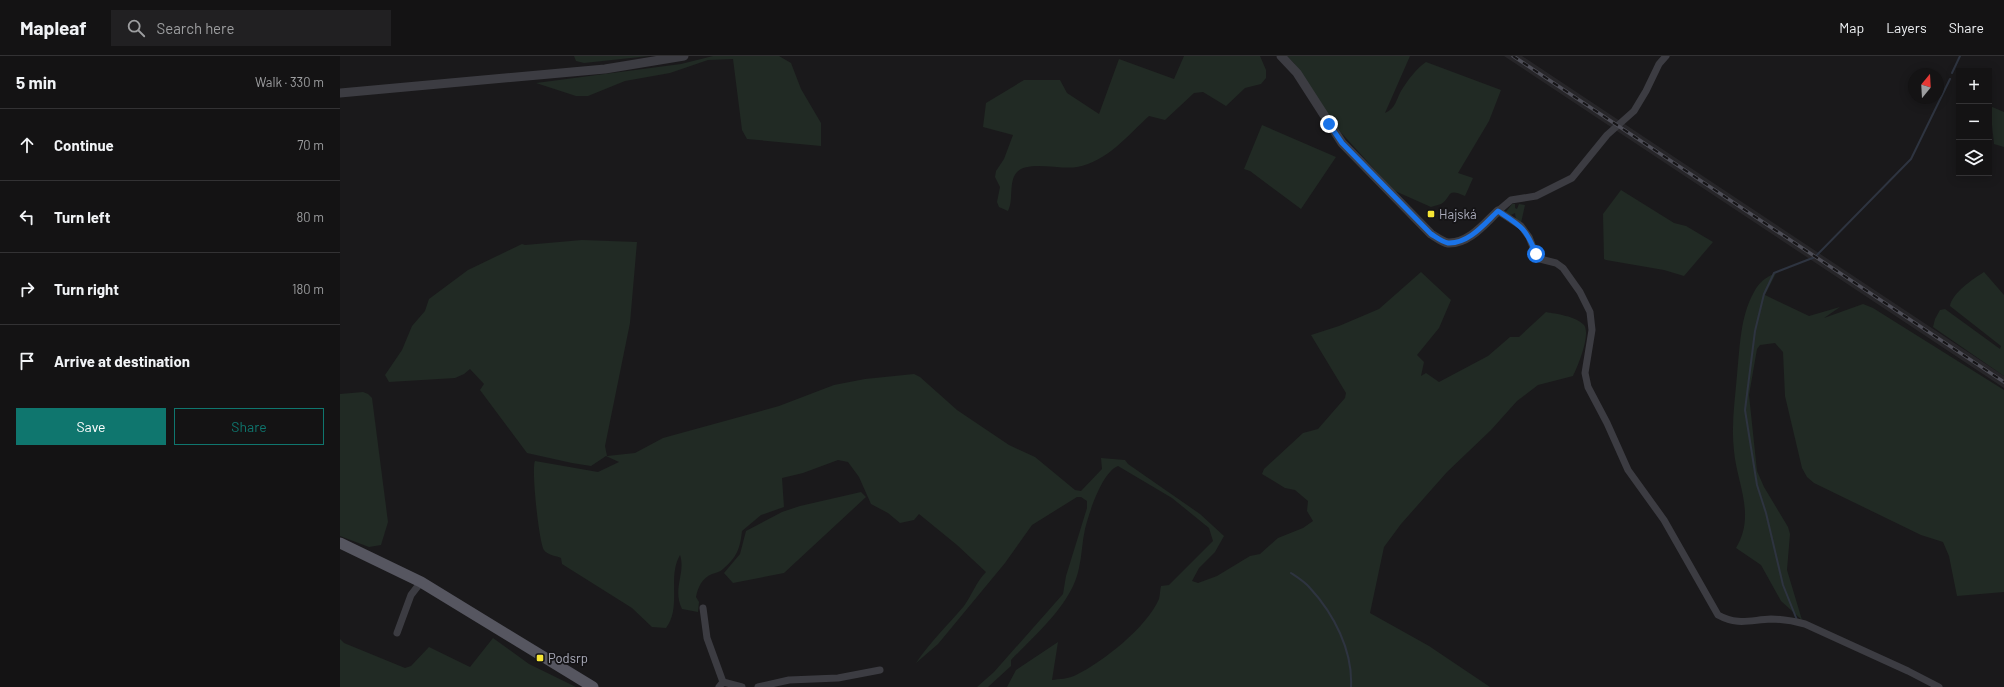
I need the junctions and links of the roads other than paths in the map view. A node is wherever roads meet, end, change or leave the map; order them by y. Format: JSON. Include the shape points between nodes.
{"nodes":[{"id":1,"x":684,"y":56,"type":"edge"},
{"id":2,"x":1281,"y":56,"type":"edge"},
{"id":3,"x":1666,"y":56,"type":"edge"},
{"id":4,"x":340,"y":93,"type":"edge"},
{"id":5,"x":1498,"y":211,"type":"junction"},
{"id":6,"x":340,"y":543,"type":"edge"},
{"id":7,"x":421,"y":582,"type":"junction"},
{"id":8,"x":703,"y":608,"type":"dead end"},
{"id":9,"x":397,"y":632,"type":"dead end"},
{"id":10,"x":880,"y":670,"type":"dead end"},
{"id":11,"x":721,"y":684,"type":"edge"},
{"id":12,"x":593,"y":687,"type":"edge"},
{"id":13,"x":742,"y":687,"type":"edge"},
{"id":14,"x":758,"y":687,"type":"edge"},
{"id":15,"x":1939,"y":687,"type":"edge"}],
"edges":[{"from":1,"to":4,"type":"street","via":[[605,69]]},
{"from":2,"to":5,"type":"street","via":[[1297,73],[1342,143],[1431,234],[1447,243],[1458,241],[1472,235]]},
{"from":3,"to":5,"type":"street","via":[[1659,64],[1634,111],[1607,135],[1572,178],[1536,196],[1511,200]]},
{"from":5,"to":15,"type":"street","via":[[1521,226],[1540,259],[1556,263],[1563,268],[1580,292],[1590,312],[1592,330],[1585,372],[1588,387],[1628,470],[1664,520],[1718,615],[1728,621],[1739,623],[1771,619],[1805,624]]},
{"from":6,"to":7,"type":"main road"},
{"from":7,"to":9,"type":"street","via":[[411,595]]},
{"from":7,"to":12,"type":"main road"},
{"from":8,"to":11,"type":"street","via":[[707,638]]},
{"from":10,"to":14,"type":"street","via":[[838,678],[789,680]]},
{"from":11,"to":13,"type":"street"}]}
